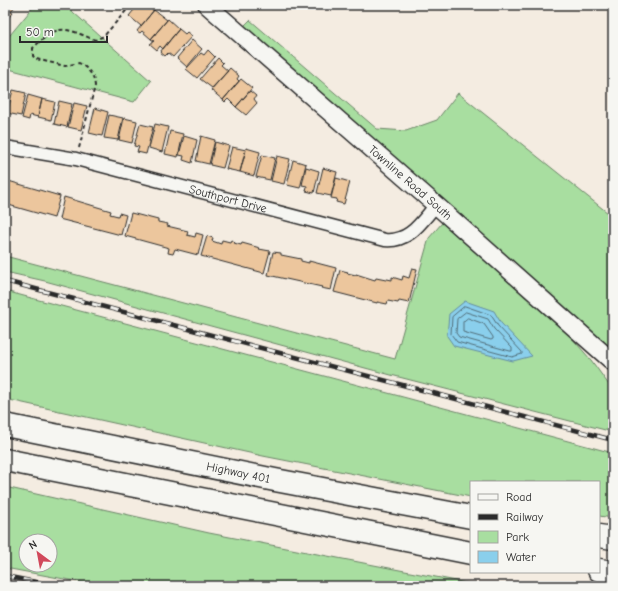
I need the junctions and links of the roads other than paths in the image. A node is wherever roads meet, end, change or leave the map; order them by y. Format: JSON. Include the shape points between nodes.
{"nodes":[{"id":1,"x":207,"y":5,"type":"edge"},
{"id":2,"x":5,"y":147,"type":"edge"},
{"id":3,"x":436,"y":205,"type":"junction"},
{"id":4,"x":613,"y":362,"type":"edge"},
{"id":5,"x":5,"y":425,"type":"edge"},
{"id":6,"x":5,"y":460,"type":"edge"},
{"id":7,"x":470,"y":517,"type":"edge"},
{"id":8,"x":600,"y":536,"type":"edge"},
{"id":9,"x":613,"y":538,"type":"edge"},
{"id":10,"x":470,"y":553,"type":"edge"},
{"id":11,"x":600,"y":570,"type":"edge"},
{"id":12,"x":613,"y":572,"type":"edge"}],
"edges":[{"from":1,"to":3,"type":"street","name":"Townline Road South"},
{"from":2,"to":3,"type":"street","name":"Southport Drive","via":[[76,159],[385,240],[403,238],[414,230]]},
{"from":3,"to":4,"type":"street","name":"Townline Road South"},
{"from":5,"to":7,"type":"highway","name":"Highway 401"},
{"from":6,"to":10,"type":"highway"},
{"from":8,"to":9,"type":"highway"},
{"from":11,"to":12,"type":"highway"}]}
